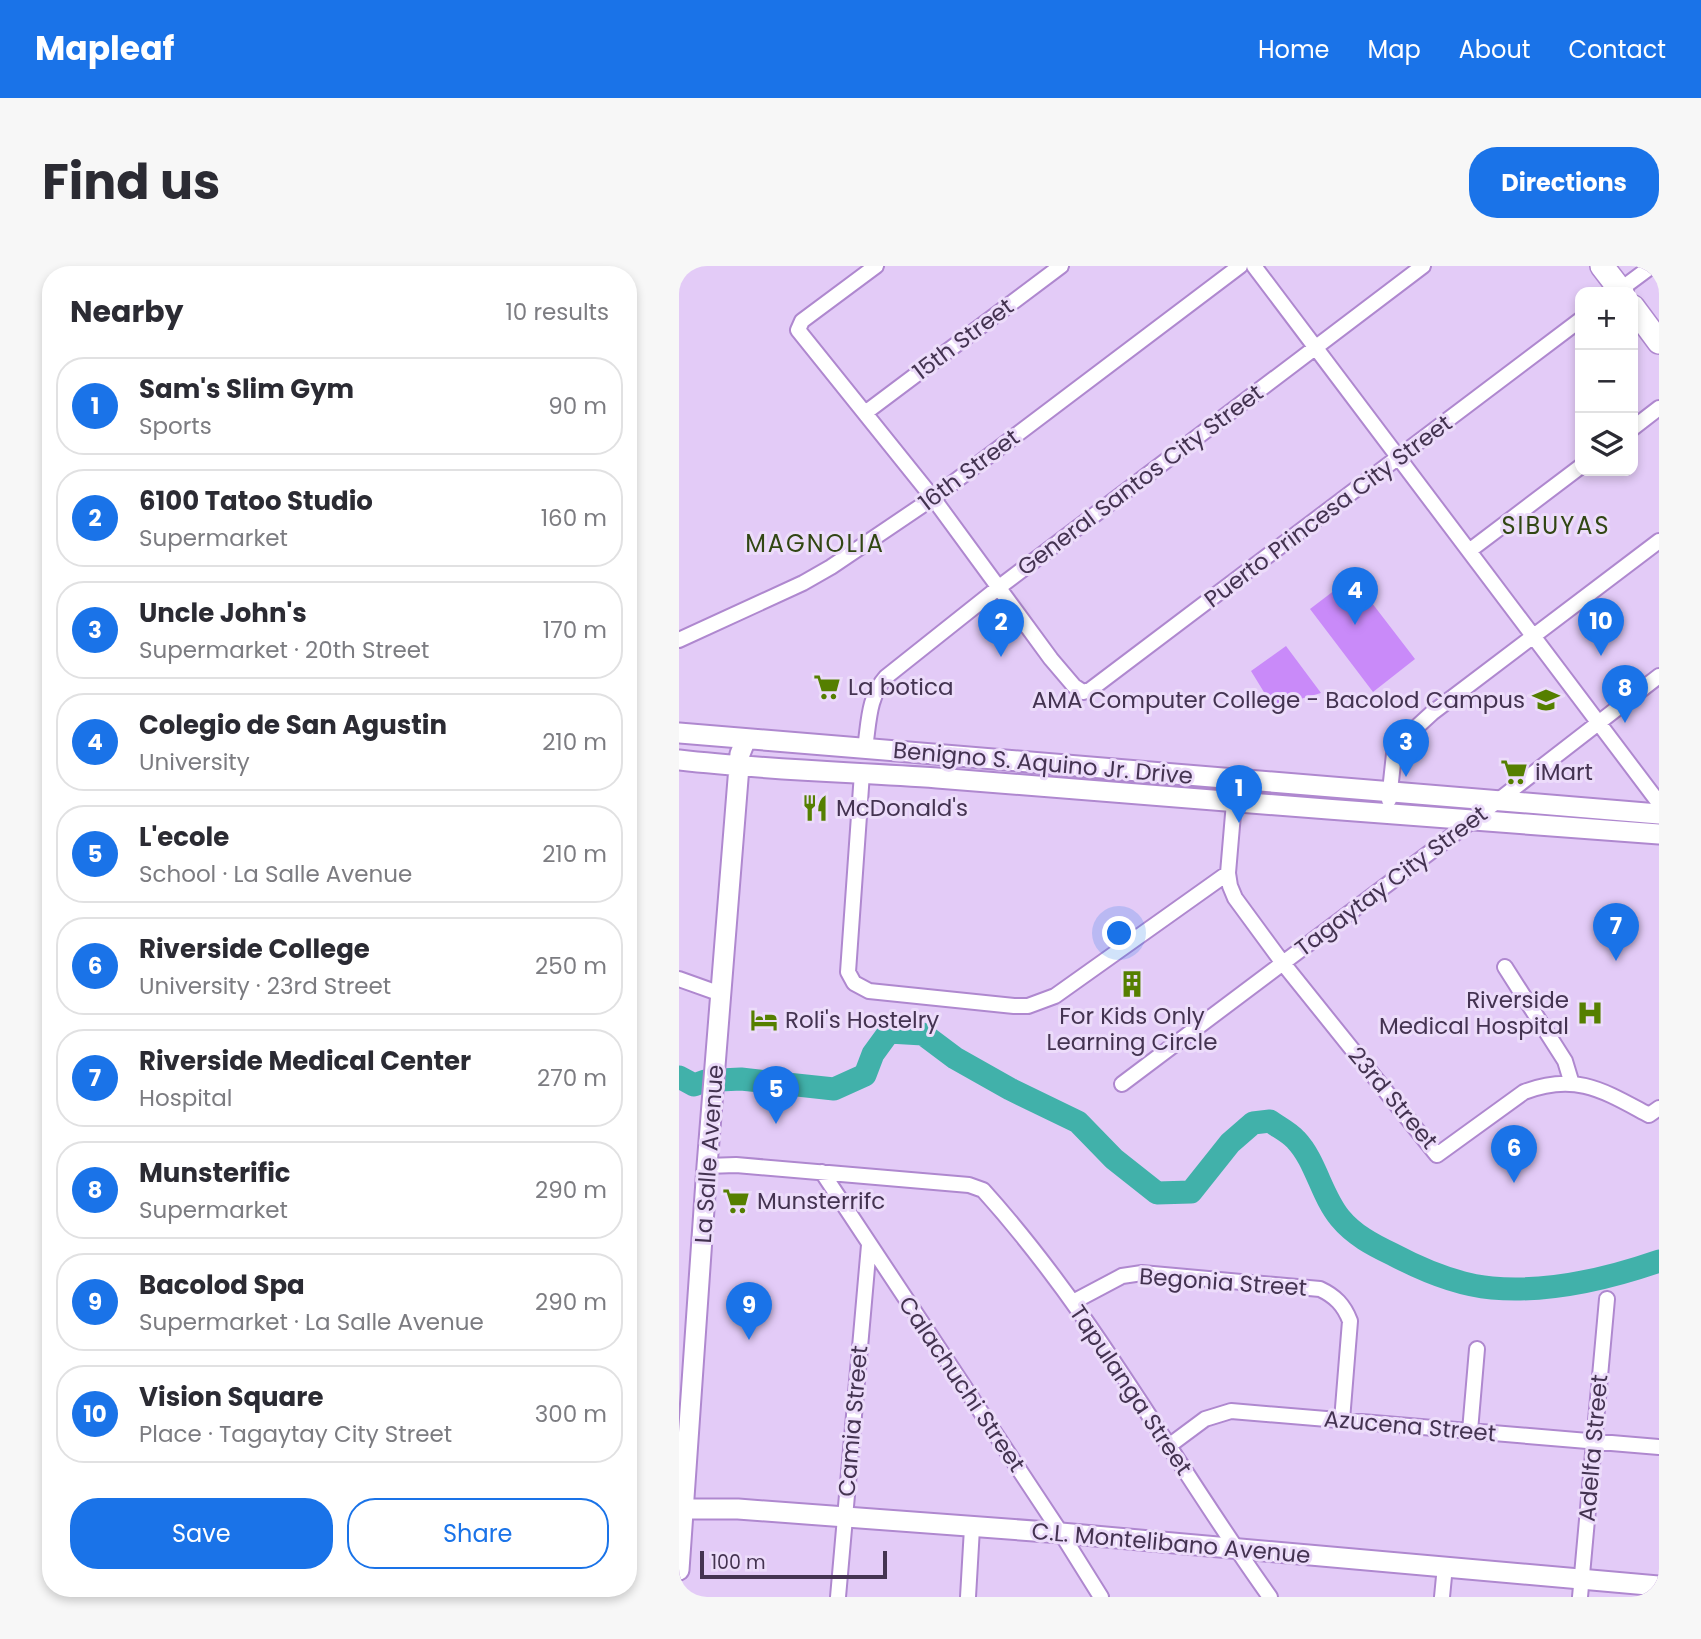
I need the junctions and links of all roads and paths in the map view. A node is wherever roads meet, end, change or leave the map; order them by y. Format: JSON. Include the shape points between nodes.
{"nodes":[{"id":1,"x":876,"y":266,"type":"edge"},
{"id":2,"x":1061,"y":266,"type":"edge"},
{"id":3,"x":1240,"y":266,"type":"edge"},
{"id":4,"x":1254,"y":266,"type":"edge"},
{"id":5,"x":1423,"y":266,"type":"edge"},
{"id":6,"x":1602,"y":266,"type":"edge"},
{"id":7,"x":1652,"y":266,"type":"edge"},
{"id":8,"x":1617,"y":287,"type":"edge"},
{"id":9,"x":1631,"y":287,"type":"edge"},
{"id":10,"x":1638,"y":315,"type":"edge"},
{"id":11,"x":1575,"y":324,"type":"edge"},
{"id":12,"x":1659,"y":342,"type":"edge"},
{"id":13,"x":1315,"y":347,"type":"junction"},
{"id":14,"x":1659,"y":408,"type":"edge"},
{"id":15,"x":865,"y":413,"type":"junction"},
{"id":16,"x":1638,"y":424,"type":"edge"},
{"id":17,"x":1399,"y":458,"type":"junction"},
{"id":18,"x":1575,"y":471,"type":"edge"},
{"id":19,"x":933,"y":498,"type":"junction"},
{"id":20,"x":1659,"y":541,"type":"edge"},
{"id":21,"x":1469,"y":551,"type":"junction"},
{"id":22,"x":998,"y":588,"type":"junction"},
{"id":23,"x":1533,"y":636,"type":"junction"},
{"id":24,"x":679,"y":640,"type":"edge"},
{"id":25,"x":1659,"y":677,"type":"edge"},
{"id":26,"x":1598,"y":722,"type":"junction"},
{"id":27,"x":679,"y":733,"type":"edge"},
{"id":28,"x":746,"y":739,"type":"junction"},
{"id":29,"x":866,"y":748,"type":"junction"},
{"id":30,"x":939,"y":755,"type":"junction"},
{"id":31,"x":679,"y":760,"type":"edge"},
{"id":32,"x":739,"y":767,"type":"junction"},
{"id":33,"x":1115,"y":769,"type":"junction"},
{"id":34,"x":862,"y":773,"type":"junction"},
{"id":35,"x":937,"y":778,"type":"junction"},
{"id":36,"x":1235,"y":779,"type":"junction"},
{"id":37,"x":1390,"y":792,"type":"junction"},
{"id":38,"x":1113,"y":793,"type":"junction"},
{"id":39,"x":1499,"y":801,"type":"junction"},
{"id":40,"x":1234,"y":802,"type":"junction"},
{"id":41,"x":1659,"y":803,"type":"edge"},
{"id":42,"x":1387,"y":814,"type":"junction"},
{"id":43,"x":1659,"y":814,"type":"edge"},
{"id":44,"x":1473,"y":820,"type":"junction"},
{"id":45,"x":1659,"y":834,"type":"edge"},
{"id":46,"x":1227,"y":873,"type":"junction"},
{"id":47,"x":1282,"y":962,"type":"junction"},
{"id":48,"x":1505,"y":968,"type":"dead end"},
{"id":49,"x":679,"y":979,"type":"edge"},
{"id":50,"x":721,"y":994,"type":"junction"},
{"id":51,"x":1122,"y":1084,"type":"dead end"},
{"id":52,"x":1571,"y":1084,"type":"junction"},
{"id":53,"x":1656,"y":1117,"type":"edge"},
{"id":54,"x":707,"y":1166,"type":"junction"},
{"id":55,"x":823,"y":1172,"type":"junction"},
{"id":56,"x":869,"y":1245,"type":"junction"},
{"id":57,"x":1607,"y":1299,"type":"dead end"},
{"id":58,"x":1073,"y":1302,"type":"junction"},
{"id":59,"x":1477,"y":1349,"type":"dead end"},
{"id":60,"x":1342,"y":1420,"type":"junction"},
{"id":61,"x":1470,"y":1431,"type":"junction"},
{"id":62,"x":1594,"y":1441,"type":"junction"},
{"id":63,"x":1170,"y":1445,"type":"junction"},
{"id":64,"x":1659,"y":1447,"type":"edge"},
{"id":65,"x":681,"y":1508,"type":"edge"},
{"id":66,"x":845,"y":1518,"type":"junction"},
{"id":67,"x":972,"y":1528,"type":"junction"},
{"id":68,"x":1061,"y":1533,"type":"junction"},
{"id":69,"x":1235,"y":1549,"type":"junction"},
{"id":70,"x":1445,"y":1566,"type":"junction"},
{"id":71,"x":679,"y":1570,"type":"edge"},
{"id":72,"x":1659,"y":1586,"type":"edge"},
{"id":73,"x":1581,"y":1587,"type":"edge"},
{"id":74,"x":838,"y":1597,"type":"edge"},
{"id":75,"x":968,"y":1597,"type":"edge"},
{"id":76,"x":1101,"y":1597,"type":"edge"},
{"id":77,"x":1270,"y":1597,"type":"edge"},
{"id":78,"x":1442,"y":1597,"type":"edge"}],
"edges":[{"from":1,"to":15,"type":"street","via":[[798,330]]},
{"from":2,"to":15,"type":"street","name":"15th Street"},
{"from":3,"to":19,"type":"street","name":"16th Street"},
{"from":4,"to":13,"type":"street"},
{"from":5,"to":13,"type":"street","name":"General Santos City Street"},
{"from":6,"to":8,"type":"main road"},
{"from":7,"to":9,"type":"street"},
{"from":10,"to":12,"type":"main road"},
{"from":11,"to":17,"type":"street","name":"Puerto Princesa City Street"},
{"from":13,"to":17,"type":"street"},
{"from":13,"to":22,"type":"street","name":"General Santos City Street"},
{"from":14,"to":16,"type":"street"},
{"from":15,"to":19,"type":"street"},
{"from":17,"to":21,"type":"street"},
{"from":17,"to":22,"type":"street","name":"Puerto Princesa City Street","via":[[1090,691],[1074,686]]},
{"from":18,"to":21,"type":"street"},
{"from":19,"to":22,"type":"street"},
{"from":19,"to":24,"type":"street","name":"16th Street","via":[[803,583]]},
{"from":20,"to":23,"type":"street"},
{"from":21,"to":23,"type":"street"},
{"from":22,"to":29,"type":"street","name":"General Santos City Street","via":[[878,686]]},
{"from":23,"to":26,"type":"street"},
{"from":23,"to":37,"type":"street","via":[[1408,734],[1394,754]]},
{"from":25,"to":26,"type":"street","name":"Tagaytay City Street"},
{"from":26,"to":39,"type":"street","name":"Tagaytay City Street"},
{"from":26,"to":41,"type":"street"},
{"from":27,"to":28,"type":"main road","name":"Benigno S. Aquino Jr. Drive"},
{"from":28,"to":29,"type":"main road","name":"Benigno S. Aquino Jr. Drive"},
{"from":28,"to":32,"type":"main road","name":"La Salle Avenue"},
{"from":29,"to":30,"type":"main road","name":"Benigno S. Aquino Jr. Drive"},
{"from":30,"to":33,"type":"main road","name":"Benigno S. Aquino Jr. Drive"},
{"from":30,"to":35,"type":"main road"},
{"from":31,"to":32,"type":"main road","name":"Benigno S. Aquino Jr. Drive"},
{"from":32,"to":34,"type":"main road","name":"Benigno S. Aquino Jr. Drive"},
{"from":32,"to":50,"type":"main road","name":"La Salle Avenue"},
{"from":33,"to":36,"type":"main road","name":"Benigno S. Aquino Jr. Drive"},
{"from":33,"to":38,"type":"main road"},
{"from":34,"to":35,"type":"main road","name":"Benigno S. Aquino Jr. Drive"},
{"from":34,"to":46,"type":"street","via":[[848,972],[869,991],[1014,1006],[1042,1002]]},
{"from":35,"to":38,"type":"main road","name":"Benigno S. Aquino Jr. Drive"},
{"from":36,"to":37,"type":"main road","name":"Benigno S. Aquino Jr. Drive"},
{"from":36,"to":40,"type":"street"},
{"from":37,"to":39,"type":"main road","name":"Benigno S. Aquino Jr. Drive"},
{"from":37,"to":42,"type":"street"},
{"from":38,"to":40,"type":"main road","name":"Benigno S. Aquino Jr. Drive"},
{"from":39,"to":43,"type":"main road","name":"Benigno S. Aquino Jr. Drive"},
{"from":39,"to":44,"type":"street","name":"Tagaytay City Street"},
{"from":40,"to":42,"type":"main road","name":"Benigno S. Aquino Jr. Drive"},
{"from":40,"to":46,"type":"street"},
{"from":42,"to":44,"type":"main road","name":"Benigno S. Aquino Jr. Drive"},
{"from":44,"to":45,"type":"main road","name":"Benigno S. Aquino Jr. Drive"},
{"from":44,"to":47,"type":"street","name":"Tagaytay City Street"},
{"from":46,"to":47,"type":"street","name":"23rd Street","via":[[1235,898]]},
{"from":47,"to":51,"type":"street","name":"Tagaytay City Street"},
{"from":47,"to":52,"type":"street","name":"23rd Street","via":[[1437,1156],[1524,1092]]},
{"from":48,"to":52,"type":"street","via":[[1565,1061]]},
{"from":49,"to":50,"type":"street"},
{"from":50,"to":54,"type":"main road","name":"La Salle Avenue"},
{"from":52,"to":53,"type":"street","name":"23rd Street","via":[[1599,1088]]},
{"from":54,"to":55,"type":"street"},
{"from":54,"to":65,"type":"main road","name":"La Salle Avenue"},
{"from":55,"to":56,"type":"street","name":"Calachuchi Street"},
{"from":55,"to":58,"type":"street","name":"Tapulanga Street","via":[[983,1190]]},
{"from":56,"to":66,"type":"street","name":"Camia Street"},
{"from":56,"to":68,"type":"street","name":"Calachuchi Street"},
{"from":57,"to":62,"type":"street","name":"Adelfa Street"},
{"from":58,"to":60,"type":"street","name":"Begonia Street","via":[[1122,1276],[1142,1273],[1319,1289],[1331,1294],[1350,1321]]},
{"from":58,"to":63,"type":"street","name":"Tapulanga Street"},
{"from":59,"to":61,"type":"street"},
{"from":60,"to":61,"type":"street","name":"Azucena Street"},
{"from":60,"to":63,"type":"street","name":"Azucena Street","via":[[1231,1411],[1205,1419]]},
{"from":61,"to":62,"type":"street","name":"Azucena Street"},
{"from":62,"to":64,"type":"street","name":"Azucena Street"},
{"from":62,"to":73,"type":"street","name":"Adelfa Street"},
{"from":63,"to":69,"type":"street","name":"Tapulanga Street"},
{"from":65,"to":66,"type":"main road","name":"C.L. Montelibano Avenue"},
{"from":65,"to":71,"type":"main road","name":"La Salle Avenue"},
{"from":66,"to":67,"type":"main road","name":"C.L. Montelibano Avenue"},
{"from":66,"to":74,"type":"street","name":"Camia Street"},
{"from":67,"to":68,"type":"main road","name":"C.L. Montelibano Avenue"},
{"from":67,"to":75,"type":"street"},
{"from":68,"to":69,"type":"main road","name":"C.L. Montelibano Avenue"},
{"from":68,"to":76,"type":"street","name":"Calachuchi Street"},
{"from":69,"to":70,"type":"main road","name":"C.L. Montelibano Avenue"},
{"from":69,"to":77,"type":"street","name":"Tapulanga Street"},
{"from":70,"to":73,"type":"main road","name":"C.L. Montelibano Avenue"},
{"from":70,"to":78,"type":"street"},
{"from":72,"to":73,"type":"main road","name":"C.L. Montelibano Avenue"}]}
